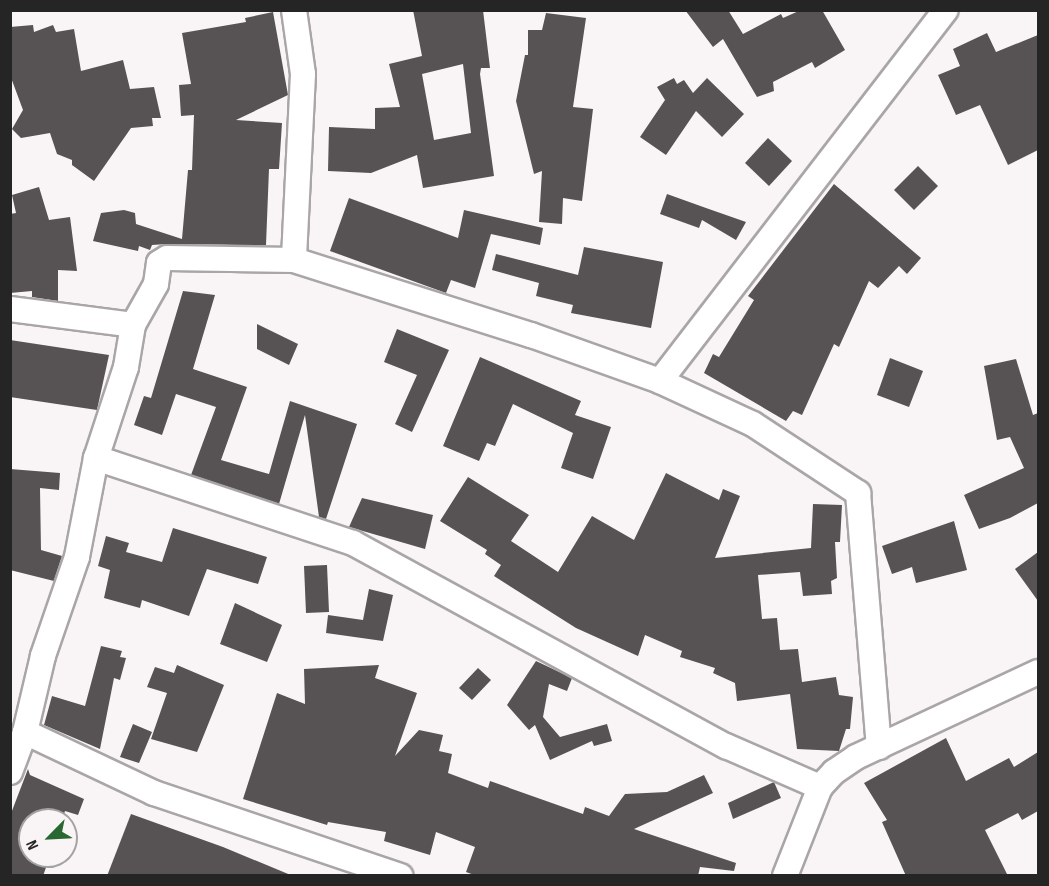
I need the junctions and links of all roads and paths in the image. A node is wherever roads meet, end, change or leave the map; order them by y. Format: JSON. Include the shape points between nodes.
{"nodes":[{"id":1,"x":294,"y":10,"type":"edge"},
{"id":2,"x":946,"y":10,"type":"edge"},
{"id":3,"x":294,"y":260,"type":"junction"},
{"id":4,"x":10,"y":309,"type":"edge"},
{"id":5,"x":133,"y":325,"type":"junction"},
{"id":6,"x":660,"y":381,"type":"junction"},
{"id":7,"x":96,"y":458,"type":"junction"},
{"id":8,"x":1038,"y":672,"type":"edge"},
{"id":9,"x":25,"y":732,"type":"junction"},
{"id":10,"x":879,"y":747,"type":"junction"},
{"id":11,"x":10,"y":772,"type":"edge"},
{"id":12,"x":820,"y":787,"type":"junction"},
{"id":13,"x":400,"y":876,"type":"edge"},
{"id":14,"x":785,"y":876,"type":"edge"}],
"edges":[{"from":1,"to":3,"type":"street","via":[[303,74]]},
{"from":2,"to":6,"type":"street"},
{"from":3,"to":5,"type":"street","via":[[167,258],[159,263],[156,284]]},
{"from":3,"to":6,"type":"street","via":[[531,335]]},
{"from":4,"to":5,"type":"street"},
{"from":5,"to":7,"type":"street","via":[[126,367]]},
{"from":6,"to":10,"type":"street","via":[[753,424],[858,493]]},
{"from":7,"to":9,"type":"street","via":[[77,557],[43,656]]},
{"from":7,"to":12,"type":"street","via":[[353,543],[726,746]]},
{"from":8,"to":10,"type":"street"},
{"from":9,"to":11,"type":"street"},
{"from":9,"to":13,"type":"street","via":[[154,793]]},
{"from":10,"to":12,"type":"street","via":[[834,772]]},
{"from":12,"to":14,"type":"street"}]}
